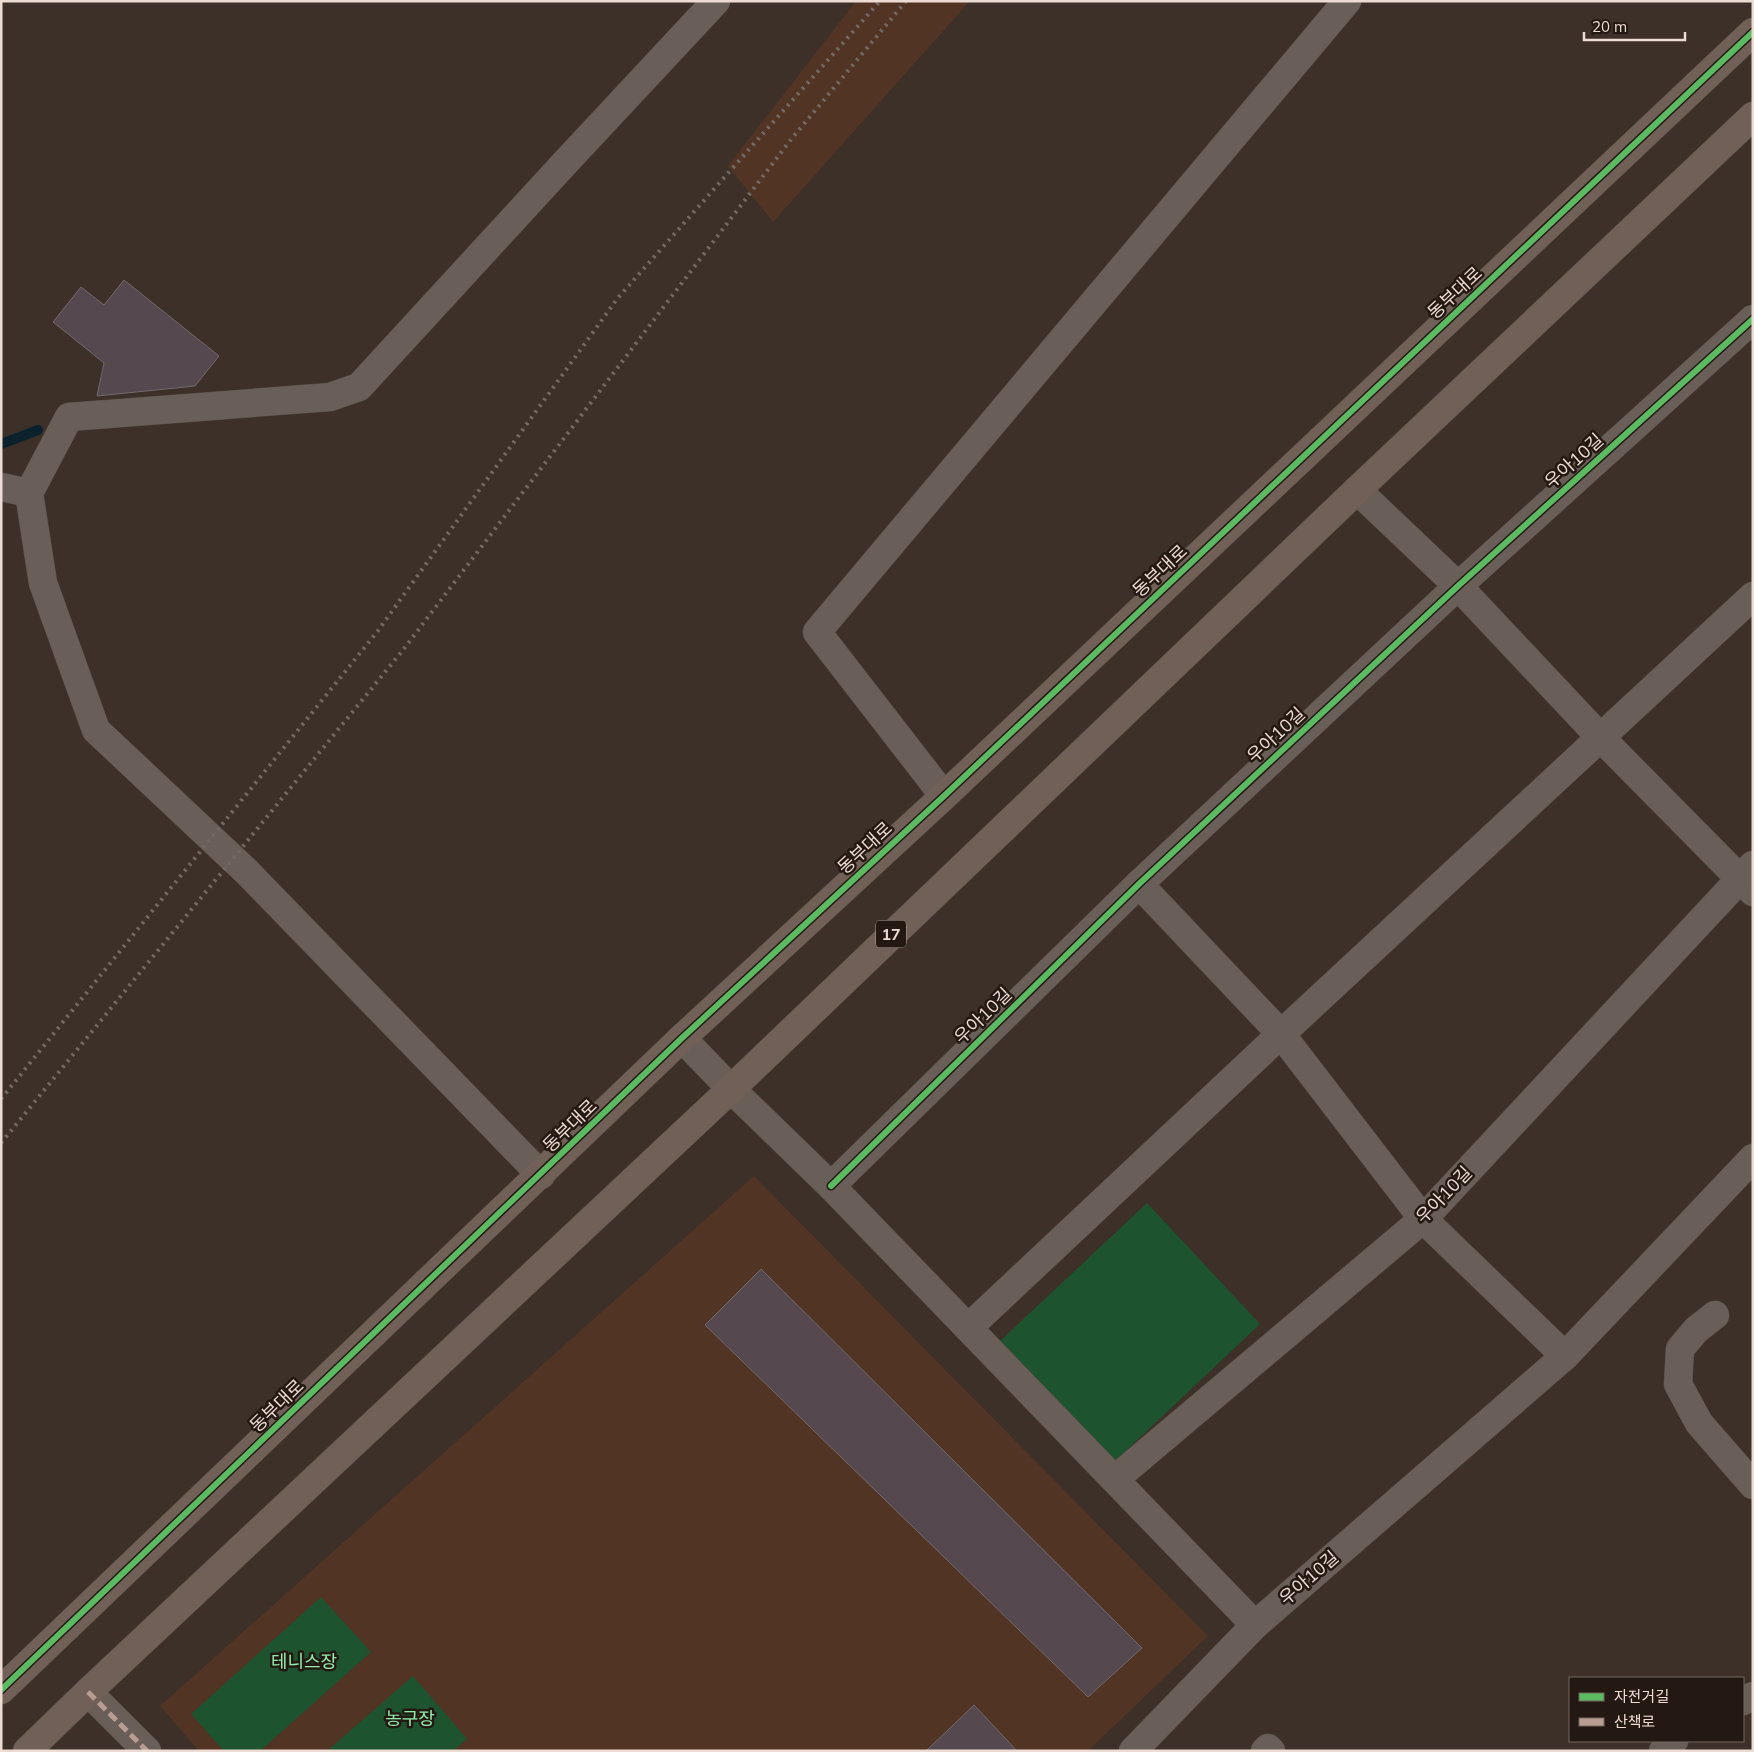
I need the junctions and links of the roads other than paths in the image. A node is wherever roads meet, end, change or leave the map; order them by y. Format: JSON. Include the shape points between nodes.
{"nodes":[{"id":1,"x":716,"y":1,"type":"edge"},
{"id":2,"x":1347,"y":1,"type":"edge"},
{"id":3,"x":1753,"y":32,"type":"edge"},
{"id":4,"x":1753,"y":116,"type":"edge"},
{"id":5,"x":1753,"y":319,"type":"edge"},
{"id":6,"x":1,"y":487,"type":"edge"},
{"id":7,"x":1357,"y":490,"type":"junction"},
{"id":8,"x":29,"y":493,"type":"junction"},
{"id":9,"x":1458,"y":586,"type":"junction"},
{"id":10,"x":1753,"y":596,"type":"edge"},
{"id":11,"x":1600,"y":737,"type":"junction"},
{"id":12,"x":944,"y":796,"type":"junction"},
{"id":13,"x":1748,"y":878,"type":"edge"},
{"id":14,"x":1139,"y":884,"type":"junction"},
{"id":15,"x":1281,"y":1034,"type":"junction"},
{"id":16,"x":682,"y":1038,"type":"junction"},
{"id":17,"x":730,"y":1088,"type":"junction"},
{"id":18,"x":1753,"y":1158,"type":"edge"},
{"id":19,"x":540,"y":1175,"type":"junction"},
{"id":20,"x":831,"y":1186,"type":"junction"},
{"id":21,"x":1423,"y":1219,"type":"junction"},
{"id":22,"x":1715,"y":1315,"type":"dead end"},
{"id":23,"x":968,"y":1328,"type":"junction"},
{"id":24,"x":1564,"y":1356,"type":"junction"},
{"id":25,"x":1116,"y":1479,"type":"junction"},
{"id":26,"x":1753,"y":1485,"type":"edge"},
{"id":27,"x":1255,"y":1625,"type":"junction"},
{"id":28,"x":1,"y":1690,"type":"edge"},
{"id":29,"x":88,"y":1692,"type":"junction"},
{"id":30,"x":1673,"y":1742,"type":"edge"},
{"id":31,"x":27,"y":1751,"type":"edge"},
{"id":32,"x":147,"y":1751,"type":"edge"},
{"id":33,"x":1133,"y":1751,"type":"edge"},
{"id":34,"x":1265,"y":1751,"type":"edge"},
{"id":35,"x":1271,"y":1751,"type":"edge"},
{"id":36,"x":1663,"y":1751,"type":"edge"}],
"edges":[{"from":1,"to":8,"type":"street","via":[[360,387],[330,396],[69,417]]},
{"from":2,"to":12,"type":"street","via":[[817,632]]},
{"from":3,"to":12,"type":"main road","name":"동부대로"},
{"from":4,"to":7,"type":"main road","number":"17"},
{"from":5,"to":9,"type":"street","name":"우아10길"},
{"from":6,"to":8,"type":"street"},
{"from":7,"to":9,"type":"street","name":"우아10길"},
{"from":7,"to":17,"type":"main road","number":"17"},
{"from":8,"to":19,"type":"street","via":[[43,583],[96,730],[247,872]]},
{"from":9,"to":11,"type":"street","name":"우아10길"},
{"from":9,"to":14,"type":"street","name":"우아10길"},
{"from":10,"to":11,"type":"street"},
{"from":11,"to":13,"type":"street","name":"우아10길"},
{"from":11,"to":15,"type":"street"},
{"from":12,"to":16,"type":"main road","name":"동부대로"},
{"from":13,"to":21,"type":"street","name":"우아10길"},
{"from":14,"to":15,"type":"street"},
{"from":14,"to":20,"type":"street","name":"우아10길"},
{"from":15,"to":21,"type":"street"},
{"from":15,"to":23,"type":"street"},
{"from":16,"to":17,"type":"street"},
{"from":16,"to":19,"type":"main road","name":"동부대로"},
{"from":17,"to":20,"type":"street"},
{"from":17,"to":29,"type":"main road","number":"17"},
{"from":18,"to":24,"type":"street","name":"우아10길"},
{"from":19,"to":28,"type":"main road","name":"동부대로"},
{"from":20,"to":23,"type":"street"},
{"from":21,"to":24,"type":"street"},
{"from":21,"to":25,"type":"street","name":"우아10길"},
{"from":22,"to":26,"type":"street","via":[[1680,1349],[1678,1384],[1699,1423]]},
{"from":23,"to":25,"type":"street"},
{"from":24,"to":27,"type":"street","name":"우아10길"},
{"from":25,"to":27,"type":"street"},
{"from":27,"to":33,"type":"street","name":"우아10길"},
{"from":29,"to":31,"type":"main road","number":"17"},
{"from":29,"to":32,"type":"street"},
{"from":30,"to":36,"type":"street"},
{"from":34,"to":35,"type":"street","via":[[1268,1748]]}]}
